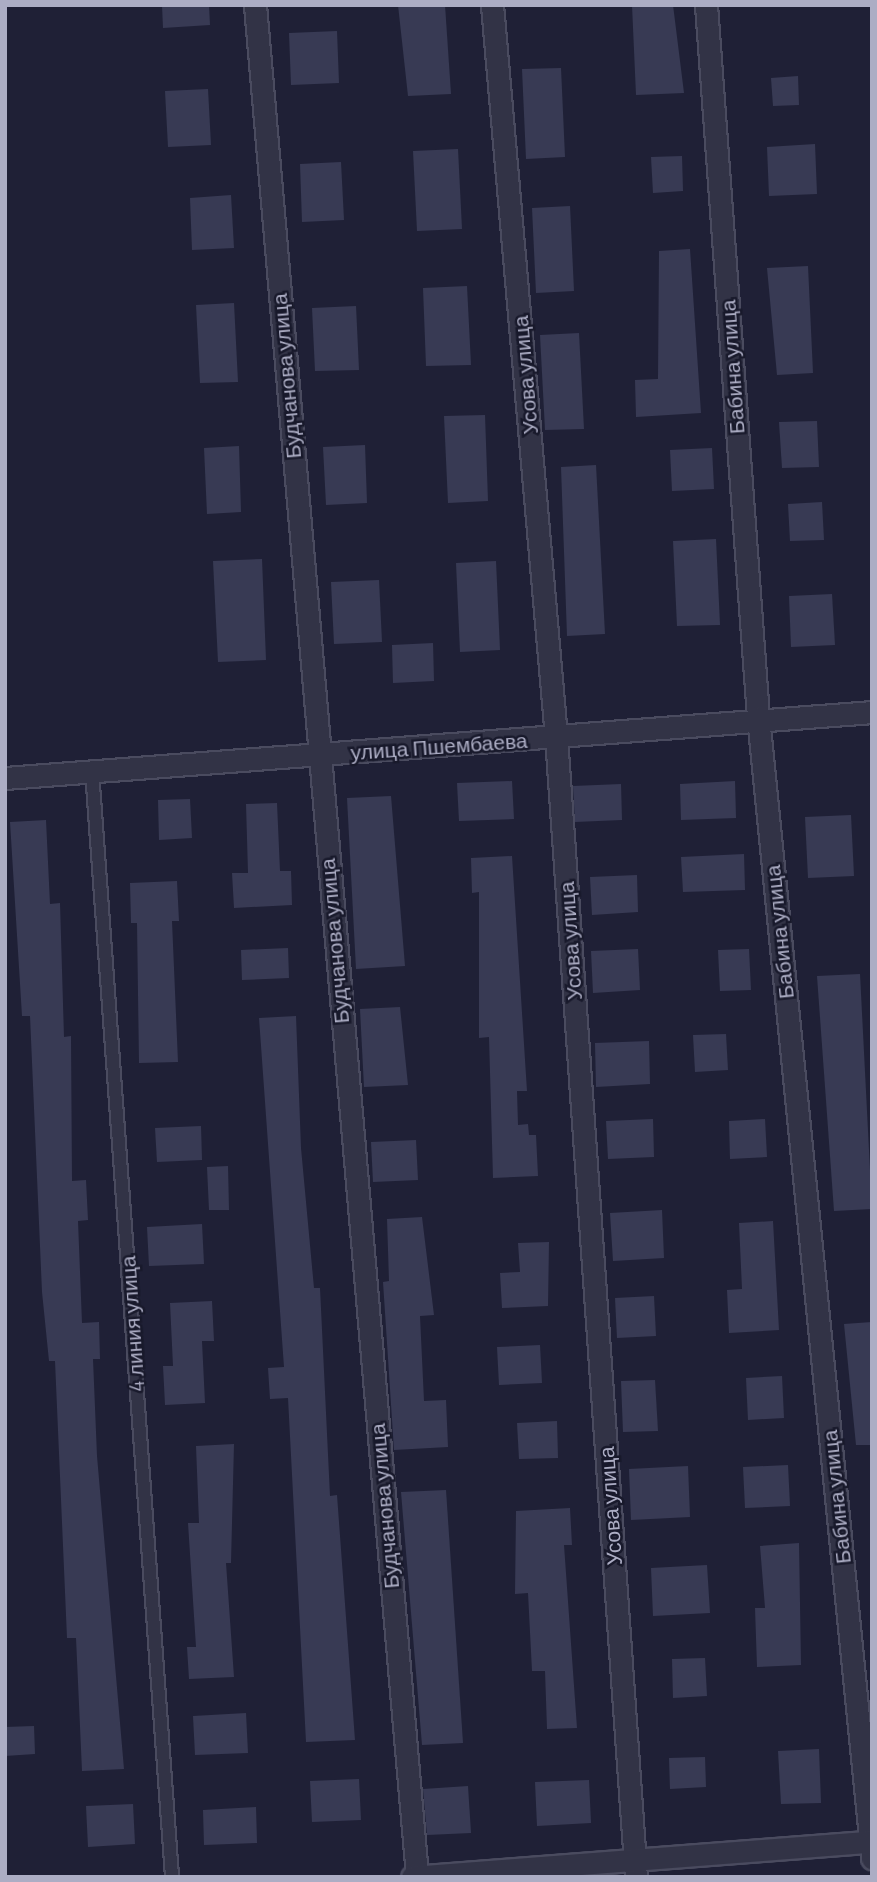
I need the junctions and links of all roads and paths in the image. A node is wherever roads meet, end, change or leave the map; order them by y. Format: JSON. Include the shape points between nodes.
{"nodes":[{"id":1,"x":255,"y":5,"type":"edge"},
{"id":2,"x":492,"y":5,"type":"edge"},
{"id":3,"x":706,"y":5,"type":"edge"},
{"id":4,"x":872,"y":712,"type":"edge"},
{"id":5,"x":758,"y":717,"type":"junction"},
{"id":6,"x":556,"y":737,"type":"junction"},
{"id":7,"x":318,"y":755,"type":"junction"},
{"id":8,"x":92,"y":771,"type":"junction"},
{"id":9,"x":5,"y":778,"type":"edge"},
{"id":10,"x":871,"y":1847,"type":"edge"},
{"id":11,"x":635,"y":1868,"type":"edge"},
{"id":12,"x":172,"y":1877,"type":"edge"},
{"id":13,"x":415,"y":1877,"type":"edge"}],
"edges":[{"from":1,"to":7,"type":"street","name":"Будчанова улица"},
{"from":2,"to":6,"type":"street","name":"Усова улица"},
{"from":3,"to":5,"type":"street","name":"Бабина улица"},
{"from":4,"to":5,"type":"street","name":"улица Пшембаева"},
{"from":5,"to":6,"type":"street","name":"улица Пшембаева"},
{"from":5,"to":10,"type":"street","name":"Бабина улица"},
{"from":6,"to":7,"type":"street","name":"улица Пшембаева"},
{"from":6,"to":11,"type":"street","name":"Усова улица"},
{"from":7,"to":8,"type":"street","name":"улица Пшембаева"},
{"from":7,"to":13,"type":"street","name":"Будчанова улица"},
{"from":8,"to":9,"type":"street","name":"улица Пшембаева"},
{"from":8,"to":12,"type":"lane","name":"4 линия улица"},
{"from":10,"to":11,"type":"street"},
{"from":11,"to":13,"type":"street"}]}
